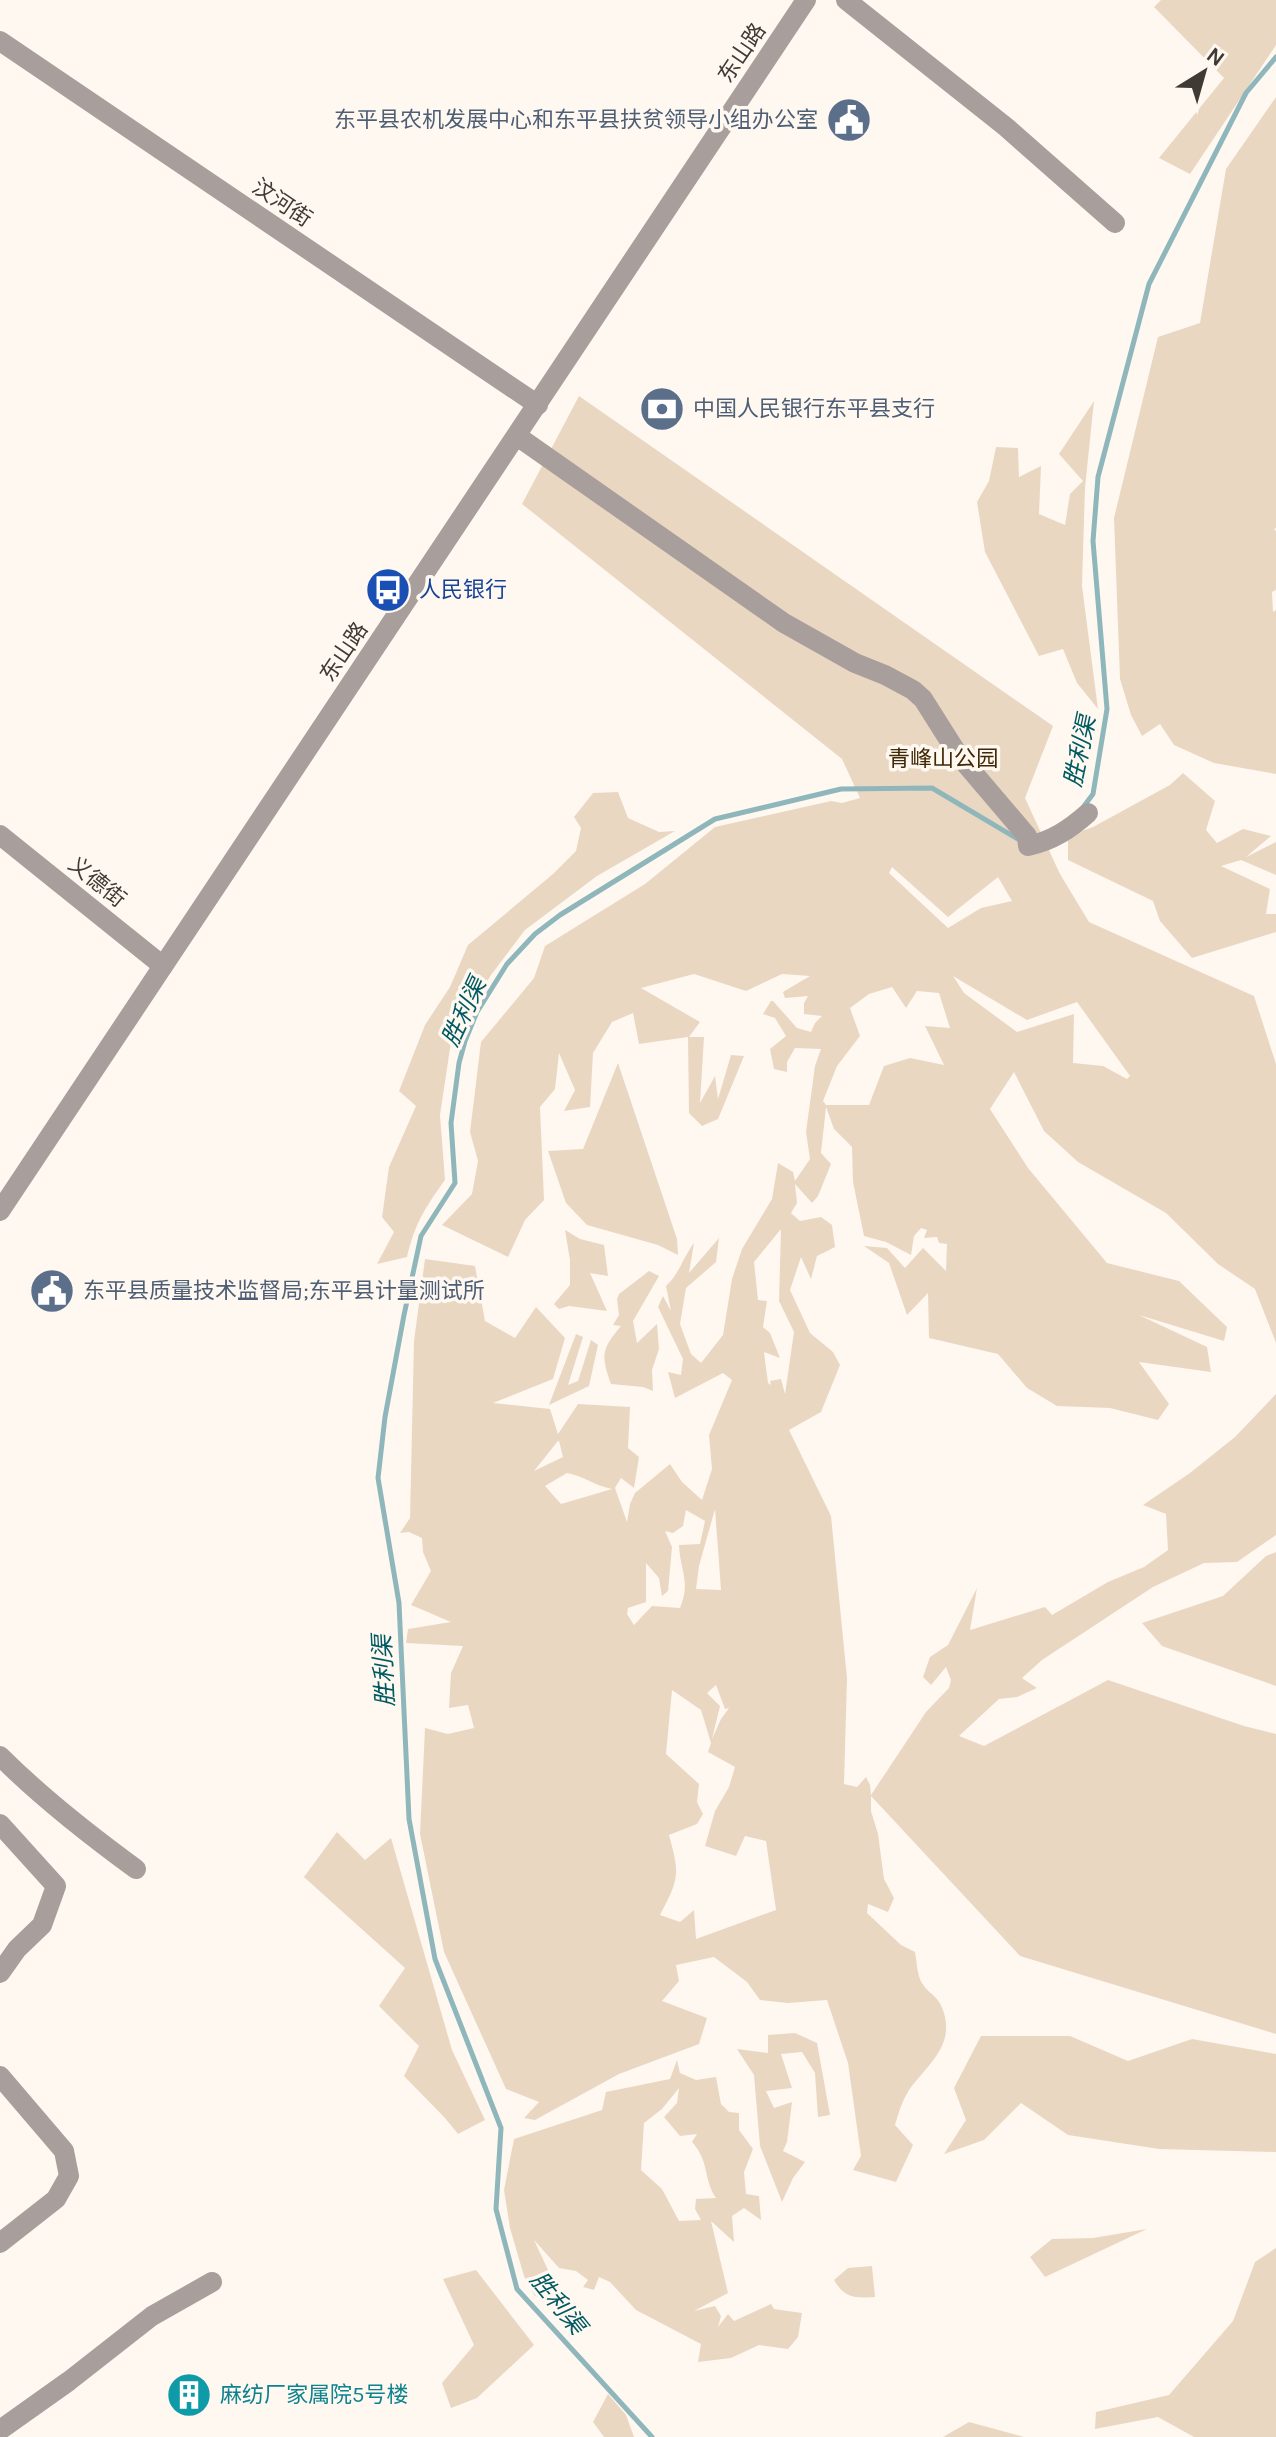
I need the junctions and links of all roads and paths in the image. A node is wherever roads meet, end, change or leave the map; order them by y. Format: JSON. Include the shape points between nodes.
{"nodes":[{"id":1,"x":806,"y":0,"type":"edge"},
{"id":2,"x":846,"y":0,"type":"edge"},
{"id":3,"x":0,"y":41,"type":"edge"},
{"id":4,"x":1115,"y":223,"type":"dead end"},
{"id":5,"x":538,"y":405,"type":"junction"},
{"id":6,"x":517,"y":436,"type":"junction"},
{"id":7,"x":1088,"y":813,"type":"dead end"},
{"id":8,"x":0,"y":835,"type":"edge"},
{"id":9,"x":163,"y":966,"type":"junction"},
{"id":10,"x":0,"y":1211,"type":"edge"},
{"id":11,"x":0,"y":1756,"type":"edge"},
{"id":12,"x":0,"y":1824,"type":"edge"},
{"id":13,"x":136,"y":1869,"type":"dead end"},
{"id":14,"x":7,"y":1956,"type":"edge"},
{"id":15,"x":0,"y":1973,"type":"edge"},
{"id":16,"x":0,"y":2076,"type":"edge"},
{"id":17,"x":0,"y":2243,"type":"edge"},
{"id":18,"x":212,"y":2282,"type":"dead end"},
{"id":19,"x":0,"y":2430,"type":"edge"}],
"edges":[{"from":1,"to":5,"type":"street","name":"东山路"},
{"from":2,"to":4,"type":"street","via":[[1006,127]]},
{"from":3,"to":5,"type":"street","name":"汶河街"},
{"from":5,"to":6,"type":"street","name":"东山路"},
{"from":6,"to":7,"type":"street","via":[[784,623],[913,690],[959,756],[1027,836],[1028,846],[1072,828]]},
{"from":6,"to":9,"type":"street","name":"东山路"},
{"from":8,"to":9,"type":"street","name":"义德街"},
{"from":9,"to":10,"type":"street","name":"东山路"},
{"from":11,"to":13,"type":"street","via":[[32,1788]]},
{"from":12,"to":14,"type":"street","via":[[56,1886],[42,1925]]},
{"from":14,"to":15,"type":"street"},
{"from":16,"to":17,"type":"street","via":[[64,2151],[69,2176],[56,2199]]},
{"from":18,"to":19,"type":"street","via":[[152,2316]]}]}
